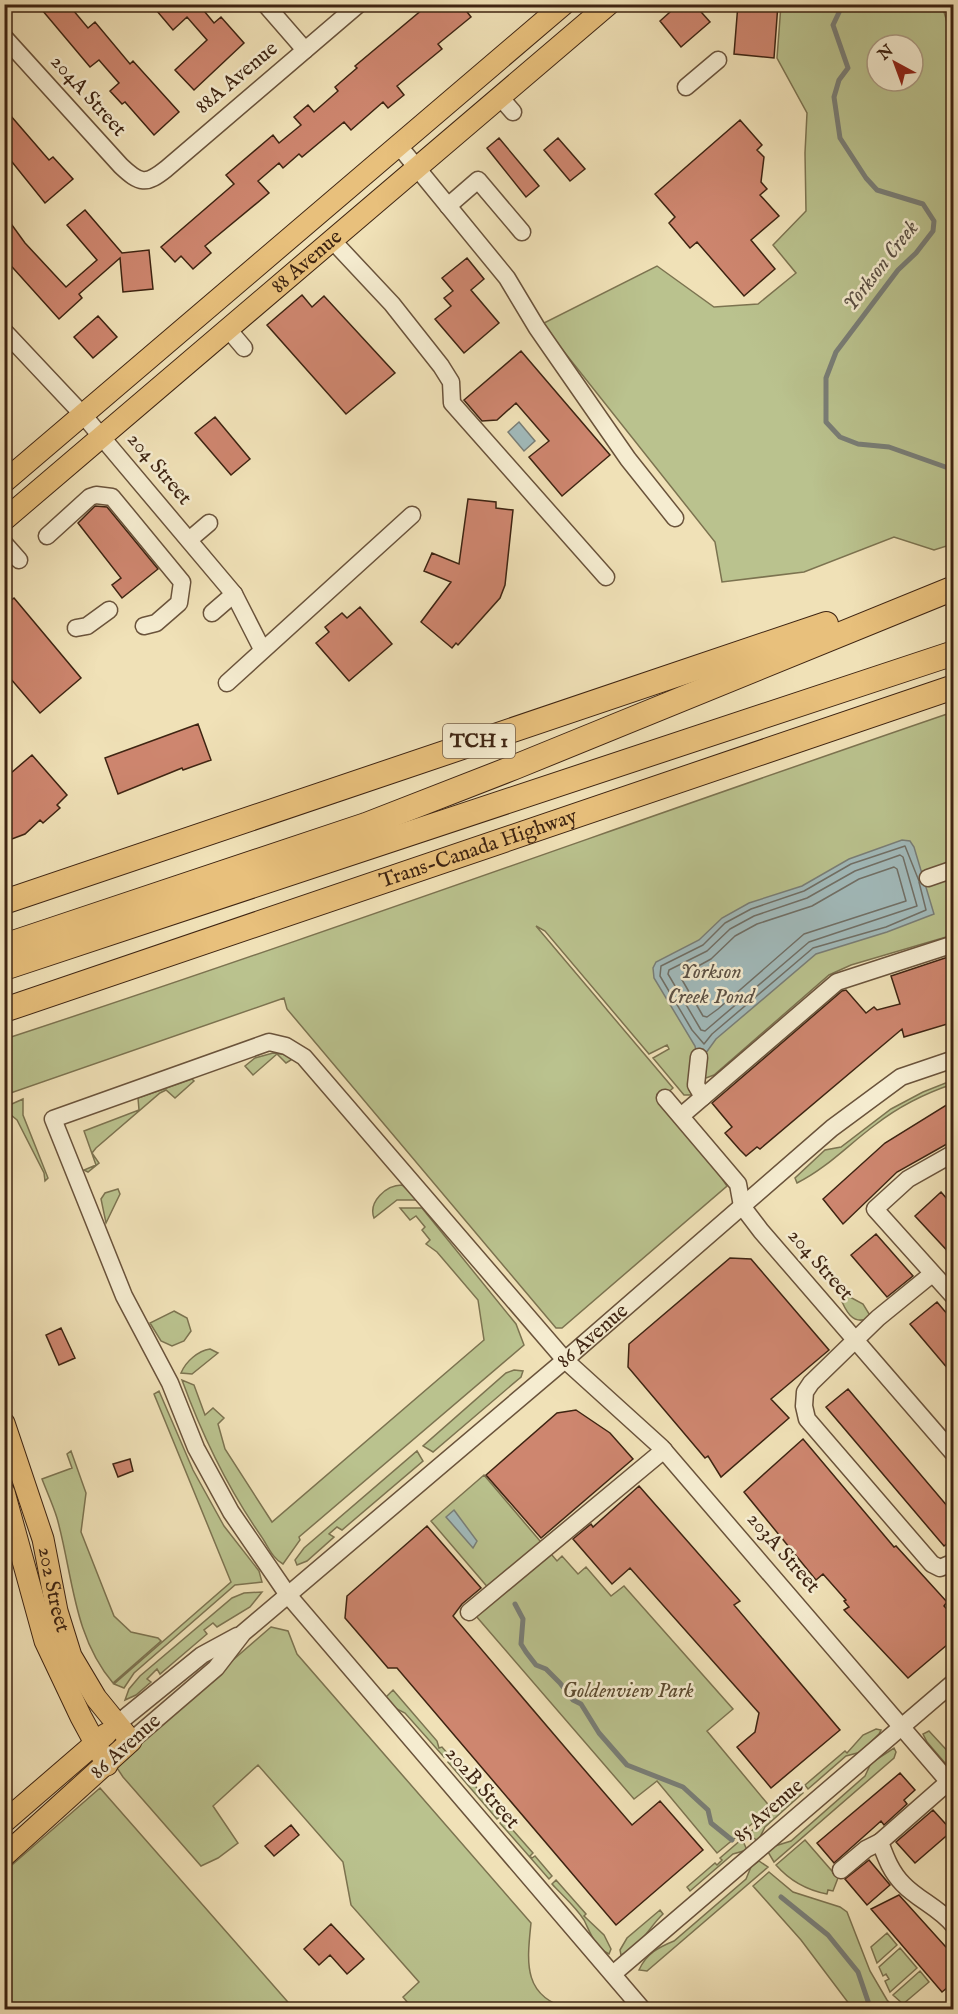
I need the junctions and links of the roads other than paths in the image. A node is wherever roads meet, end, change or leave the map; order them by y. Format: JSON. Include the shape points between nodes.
{"nodes":[{"id":1,"x":265,"y":4,"type":"edge"},
{"id":2,"x":358,"y":4,"type":"edge"},
{"id":3,"x":564,"y":4,"type":"edge"},
{"id":4,"x":609,"y":4,"type":"edge"},
{"id":5,"x":4,"y":37,"type":"edge"},
{"id":6,"x":306,"y":50,"type":"junction"},
{"id":7,"x":718,"y":60,"type":"dead end"},
{"id":8,"x":686,"y":87,"type":"dead end"},
{"id":9,"x":399,"y":146,"type":"junction"},
{"id":10,"x":417,"y":168,"type":"junction"},
{"id":11,"x":142,"y":181,"type":"joint"},
{"id":12,"x":448,"y":206,"type":"junction"},
{"id":13,"x":522,"y":232,"type":"dead end"},
{"id":14,"x":332,"y":240,"type":"junction"},
{"id":15,"x":228,"y":329,"type":"junction"},
{"id":16,"x":4,"y":331,"type":"edge"},
{"id":17,"x":244,"y":348,"type":"dead end"},
{"id":18,"x":84,"y":416,"type":"junction"},
{"id":19,"x":102,"y":436,"type":"junction"},
{"id":20,"x":4,"y":482,"type":"edge"},
{"id":21,"x":412,"y":515,"type":"dead end"},
{"id":22,"x":675,"y":518,"type":"dead end"},
{"id":23,"x":4,"y":520,"type":"edge"},
{"id":24,"x":209,"y":523,"type":"dead end"},
{"id":25,"x":47,"y":536,"type":"dead end"},
{"id":26,"x":189,"y":540,"type":"junction"},
{"id":27,"x":4,"y":543,"type":"edge"},
{"id":28,"x":19,"y":560,"type":"dead end"},
{"id":29,"x":606,"y":577,"type":"dead end"},
{"id":30,"x":954,"y":580,"type":"edge"},
{"id":31,"x":954,"y":588,"type":"edge"},
{"id":32,"x":234,"y":594,"type":"junction"},
{"id":33,"x":109,"y":610,"type":"dead end"},
{"id":34,"x":212,"y":613,"type":"dead end"},
{"id":35,"x":76,"y":628,"type":"dead end"},
{"id":36,"x":138,"y":632,"type":"dead end"},
{"id":37,"x":262,"y":649,"type":"junction"},
{"id":38,"x":954,"y":653,"type":"edge"},
{"id":39,"x":227,"y":682,"type":"dead end"},
{"id":40,"x":954,"y":687,"type":"edge"},
{"id":41,"x":954,"y":869,"type":"edge"},
{"id":42,"x":928,"y":878,"type":"dead end"},
{"id":43,"x":4,"y":902,"type":"edge"},
{"id":44,"x":954,"y":944,"type":"edge"},
{"id":45,"x":4,"y":946,"type":"edge"},
{"id":46,"x":4,"y":968,"type":"edge"},
{"id":47,"x":4,"y":1010,"type":"edge"},
{"id":48,"x":699,"y":1057,"type":"dead end"},
{"id":49,"x":954,"y":1059,"type":"edge"},
{"id":50,"x":703,"y":1097,"type":"junction"},
{"id":51,"x":665,"y":1098,"type":"dead end"},
{"id":52,"x":681,"y":1116,"type":"junction"},
{"id":53,"x":954,"y":1153,"type":"edge"},
{"id":54,"x":742,"y":1206,"type":"junction"},
{"id":55,"x":932,"y":1274,"type":"junction"},
{"id":56,"x":954,"y":1298,"type":"edge"},
{"id":57,"x":857,"y":1341,"type":"junction"},
{"id":58,"x":565,"y":1360,"type":"junction"},
{"id":59,"x":4,"y":1423,"type":"edge"},
{"id":60,"x":664,"y":1450,"type":"junction"},
{"id":61,"x":954,"y":1454,"type":"edge"},
{"id":62,"x":4,"y":1492,"type":"edge"},
{"id":63,"x":954,"y":1562,"type":"edge"},
{"id":64,"x":288,"y":1595,"type":"junction"},
{"id":65,"x":469,"y":1612,"type":"dead end"},
{"id":66,"x":243,"y":1633,"type":"junction"},
{"id":67,"x":954,"y":1682,"type":"edge"},
{"id":68,"x":117,"y":1724,"type":"junction"},
{"id":69,"x":902,"y":1726,"type":"junction"},
{"id":70,"x":131,"y":1741,"type":"junction"},
{"id":71,"x":95,"y":1744,"type":"junction"},
{"id":72,"x":107,"y":1765,"type":"junction"},
{"id":73,"x":952,"y":1782,"type":"edge"},
{"id":74,"x":4,"y":1822,"type":"edge"},
{"id":75,"x":880,"y":1842,"type":"junction"},
{"id":76,"x":4,"y":1856,"type":"edge"},
{"id":77,"x":841,"y":1870,"type":"dead end"},
{"id":78,"x":954,"y":1926,"type":"edge"},
{"id":79,"x":613,"y":1974,"type":"junction"},
{"id":80,"x":643,"y":2010,"type":"edge"}],
"edges":[{"from":1,"to":6,"type":"street"},
{"from":2,"to":6,"type":"street","name":"88A Avenue"},
{"from":3,"to":9,"type":"main road","name":"88 Avenue"},
{"from":4,"to":10,"type":"main road","name":"88 Avenue","via":[[506,104]]},
{"from":5,"to":11,"type":"street","name":"204A Street","via":[[118,163]]},
{"from":6,"to":11,"type":"street","name":"88A Avenue","via":[[166,169]]},
{"from":7,"to":8,"type":"street"},
{"from":9,"to":10,"type":"street"},
{"from":9,"to":18,"type":"main road","name":"88 Avenue"},
{"from":10,"to":12,"type":"street"},
{"from":10,"to":14,"type":"main road","name":"88 Avenue"},
{"from":12,"to":13,"type":"street","via":[[478,180]]},
{"from":12,"to":22,"type":"street","via":[[507,278],[628,459]]},
{"from":14,"to":15,"type":"main road","name":"88 Avenue"},
{"from":14,"to":29,"type":"street","via":[[392,304],[441,366],[451,382],[452,403]]},
{"from":15,"to":17,"type":"street"},
{"from":15,"to":19,"type":"main road","name":"88 Avenue"},
{"from":16,"to":18,"type":"street","name":"204 Street"},
{"from":18,"to":19,"type":"street","name":"204 Street"},
{"from":18,"to":20,"type":"main road","name":"88 Avenue"},
{"from":19,"to":23,"type":"main road","name":"88 Avenue"},
{"from":19,"to":26,"type":"street","name":"204 Street"},
{"from":21,"to":37,"type":"street"},
{"from":24,"to":26,"type":"street"},
{"from":25,"to":36,"type":"street","via":[[90,497],[112,497],[182,582],[182,591],[170,596],[149,615]]},
{"from":26,"to":32,"type":"street","name":"204 Street"},
{"from":27,"to":28,"type":"street"},
{"from":30,"to":43,"type":"highway","number":"TCH 1"},
{"from":31,"to":45,"type":"highway","via":[[366,825]]},
{"from":32,"to":34,"type":"street"},
{"from":32,"to":37,"type":"street","name":"204 Street"},
{"from":33,"to":35,"type":"street","via":[[87,626]]},
{"from":37,"to":39,"type":"street"},
{"from":38,"to":46,"type":"highway"},
{"from":40,"to":47,"type":"highway","name":"Trans-Canada Highway"},
{"from":41,"to":42,"type":"street"},
{"from":44,"to":50,"type":"street","via":[[837,982]]},
{"from":48,"to":50,"type":"street","via":[[696,1086]]},
{"from":49,"to":54,"type":"street","name":"86 Avenue","via":[[909,1074],[877,1094]]},
{"from":50,"to":52,"type":"street"},
{"from":51,"to":52,"type":"street","name":"204 Street"},
{"from":52,"to":54,"type":"street","name":"204 Street","via":[[738,1184]]},
{"from":53,"to":55,"type":"street","via":[[908,1179],[875,1209]]},
{"from":54,"to":57,"type":"street","name":"204 Street"},
{"from":54,"to":58,"type":"street","name":"86 Avenue"},
{"from":55,"to":56,"type":"street"},
{"from":55,"to":57,"type":"street","via":[[878,1318]]},
{"from":57,"to":61,"type":"street","name":"204 Street"},
{"from":57,"to":63,"type":"street","via":[[805,1392],[807,1419],[932,1564],[940,1568]]},
{"from":58,"to":60,"type":"street","name":"203A Street"},
{"from":58,"to":64,"type":"street","name":"86 Avenue"},
{"from":58,"to":64,"type":"street","name":"202B Street","via":[[354,1111],[304,1057],[286,1046],[269,1042],[246,1048],[53,1119],[124,1296],[170,1383],[196,1448],[231,1512]]},
{"from":59,"to":68,"type":"main road","name":"202 Street","via":[[43,1539],[63,1633],[81,1675]]},
{"from":60,"to":65,"type":"street"},
{"from":60,"to":69,"type":"street","name":"203A Street"},
{"from":62,"to":71,"type":"main road","name":"202 Street","via":[[45,1641]]},
{"from":64,"to":66,"type":"street","name":"86 Avenue"},
{"from":64,"to":79,"type":"street","name":"202B Street"},
{"from":66,"to":68,"type":"street","name":"86 Avenue","via":[[202,1655]]},
{"from":66,"to":70,"type":"street","name":"86 Avenue","via":[[216,1668]]},
{"from":67,"to":69,"type":"street","name":"85 Avenue"},
{"from":68,"to":70,"type":"main road","name":"202 Street"},
{"from":68,"to":71,"type":"main road","name":"86 Avenue"},
{"from":69,"to":73,"type":"street","name":"203A Street"},
{"from":69,"to":79,"type":"street","name":"85 Avenue"},
{"from":70,"to":72,"type":"main road","name":"86 Avenue"},
{"from":71,"to":72,"type":"main road","name":"202 Street"},
{"from":71,"to":74,"type":"main road","name":"86 Avenue"},
{"from":72,"to":76,"type":"main road","name":"86 Avenue"},
{"from":73,"to":75,"type":"street"},
{"from":75,"to":77,"type":"street"},
{"from":75,"to":78,"type":"street","via":[[888,1865],[903,1885]]},
{"from":79,"to":80,"type":"street","name":"202B Street"}]}
